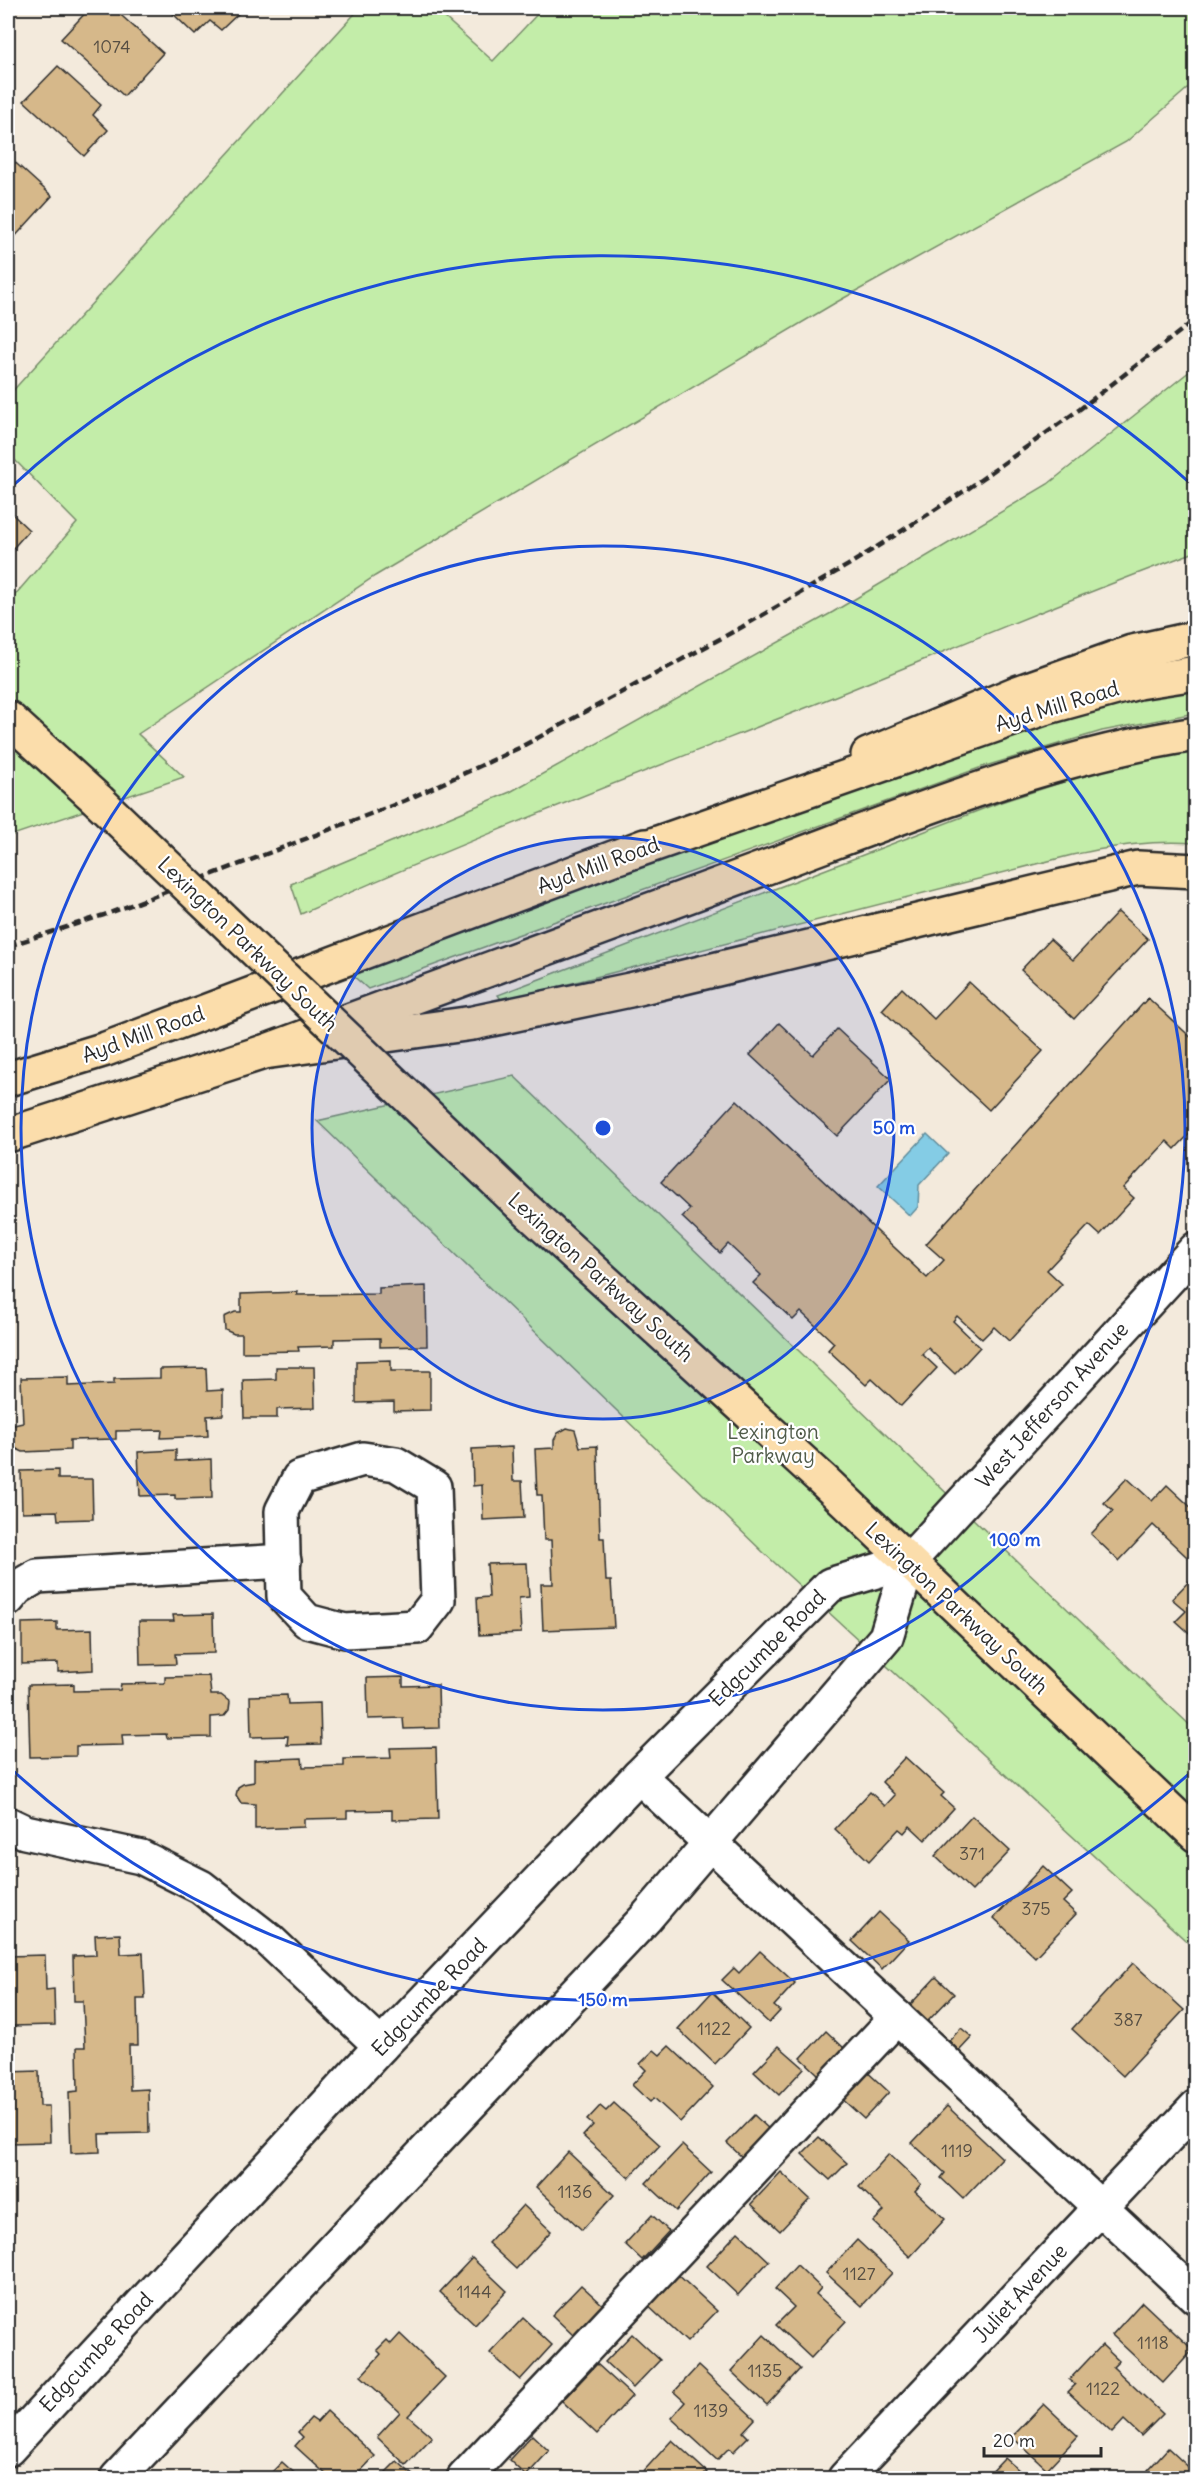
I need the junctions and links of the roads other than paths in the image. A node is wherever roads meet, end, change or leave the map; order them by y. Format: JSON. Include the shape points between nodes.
{"nodes":[{"id":1,"x":1196,"y":638,"type":"edge"},
{"id":2,"x":1196,"y":673,"type":"edge"},
{"id":3,"x":8,"y":718,"type":"edge"},
{"id":4,"x":1196,"y":734,"type":"edge"},
{"id":5,"x":618,"y":856,"type":"junction"},
{"id":6,"x":1196,"y":871,"type":"edge"},
{"id":7,"x":264,"y":1052,"type":"junction"},
{"id":8,"x":8,"y":1079,"type":"edge"},
{"id":9,"x":8,"y":1136,"type":"edge"},
{"id":10,"x":1196,"y":1249,"type":"edge"},
{"id":11,"x":284,"y":1561,"type":"junction"},
{"id":12,"x":909,"y":1561,"type":"junction"},
{"id":13,"x":8,"y":1599,"type":"edge"},
{"id":14,"x":639,"y":1776,"type":"junction"},
{"id":15,"x":8,"y":1824,"type":"edge"},
{"id":16,"x":1196,"y":1835,"type":"edge"},
{"id":17,"x":710,"y":1842,"type":"junction"},
{"id":18,"x":897,"y":2017,"type":"junction"},
{"id":19,"x":381,"y":2046,"type":"junction"},
{"id":20,"x":1196,"y":2107,"type":"edge"},
{"id":21,"x":1100,"y":2207,"type":"junction"},
{"id":22,"x":1196,"y":2297,"type":"edge"},
{"id":23,"x":8,"y":2449,"type":"edge"},
{"id":24,"x":117,"y":2478,"type":"edge"},
{"id":25,"x":464,"y":2478,"type":"edge"},
{"id":26,"x":845,"y":2478,"type":"edge"}],
"edges":[{"from":1,"to":5,"type":"main road","via":[[1132,652],[1017,693]]},
{"from":2,"to":5,"type":"main road","name":"Ayd Mill Road","via":[[1138,682],[1044,708]]},
{"from":3,"to":12,"type":"main road","name":"Lexington Parkway South","bridge":true,"via":[[520,1204]]},
{"from":4,"to":7,"type":"main road","via":[[1142,742],[1050,767],[921,810]]},
{"from":5,"to":8,"type":"main road","name":"Ayd Mill Road","via":[[106,1049]]},
{"from":6,"to":7,"type":"main road","via":[[1138,868],[485,1021]]},
{"from":7,"to":9,"type":"main road"},
{"from":10,"to":12,"type":"street","name":"West Jefferson Avenue"},
{"from":11,"to":11,"type":"street","via":[[284,1596],[307,1621],[345,1631],[417,1627],[438,1600],[434,1487],[396,1464],[363,1459],[299,1478],[282,1511]]},
{"from":11,"to":13,"type":"street","via":[[37,1576],[17,1588]]},
{"from":12,"to":14,"type":"street","name":"Edgcumbe Road","via":[[830,1585]]},
{"from":12,"to":16,"type":"main road","name":"Lexington Parkway South"},
{"from":12,"to":17,"type":"street","via":[[886,1637]]},
{"from":14,"to":17,"type":"street"},
{"from":14,"to":19,"type":"street","name":"Edgcumbe Road"},
{"from":15,"to":19,"type":"street","via":[[25,1832],[141,1857],[201,1887],[269,1940]]},
{"from":17,"to":18,"type":"street"},
{"from":17,"to":24,"type":"street","via":[[645,1918]]},
{"from":18,"to":21,"type":"street"},
{"from":18,"to":25,"type":"street"},
{"from":19,"to":23,"type":"street","name":"Edgcumbe Road"},
{"from":20,"to":21,"type":"street","name":"Juliet Avenue"},
{"from":21,"to":22,"type":"street"},
{"from":21,"to":26,"type":"street","name":"Juliet Avenue"}]}
